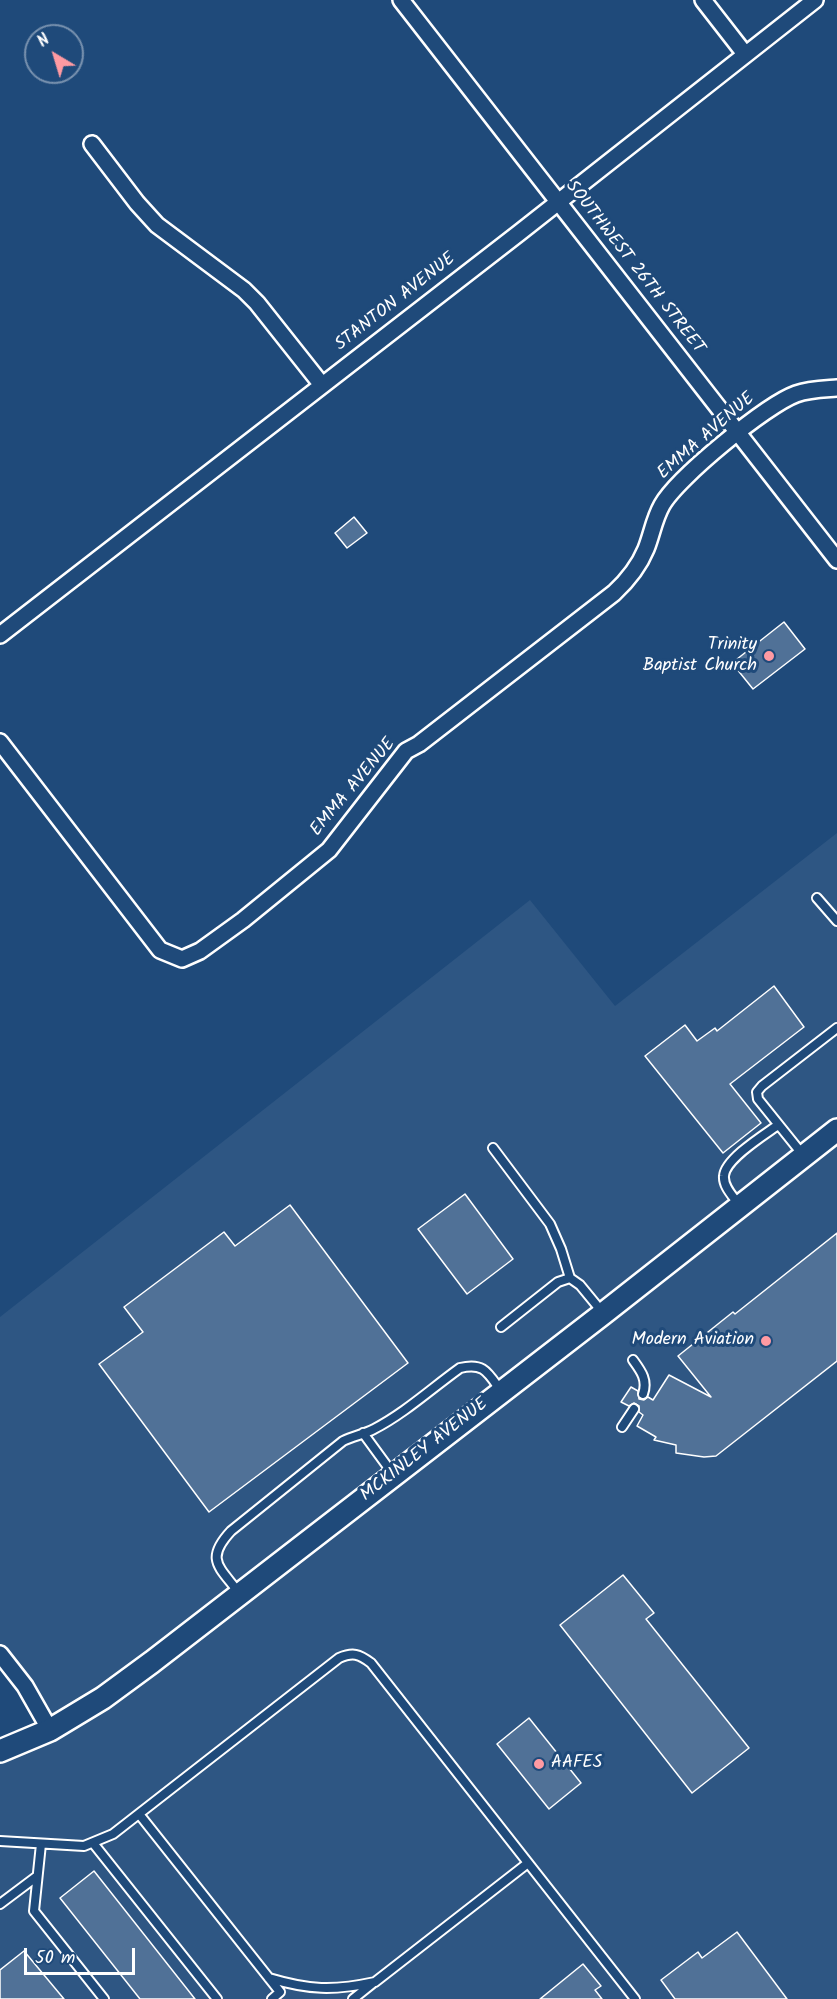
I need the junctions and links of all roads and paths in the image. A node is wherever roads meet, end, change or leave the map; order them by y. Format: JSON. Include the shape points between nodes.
{"nodes":[{"id":1,"x":401,"y":0,"type":"edge"},
{"id":2,"x":703,"y":0,"type":"edge"},
{"id":3,"x":815,"y":0,"type":"edge"},
{"id":4,"x":745,"y":54,"type":"junction"},
{"id":5,"x":92,"y":144,"type":"dead end"},
{"id":6,"x":558,"y":201,"type":"junction"},
{"id":7,"x":322,"y":385,"type":"junction"},
{"id":8,"x":837,"y":388,"type":"edge"},
{"id":9,"x":738,"y":433,"type":"junction"},
{"id":10,"x":837,"y":560,"type":"edge"},
{"id":11,"x":0,"y":635,"type":"edge"},
{"id":12,"x":0,"y":742,"type":"edge"},
{"id":13,"x":817,"y":898,"type":"dead end"},
{"id":14,"x":837,"y":921,"type":"edge"},
{"id":15,"x":837,"y":1028,"type":"edge"},
{"id":16,"x":778,"y":1125,"type":"junction"},
{"id":17,"x":837,"y":1130,"type":"edge"},
{"id":18,"x":493,"y":1148,"type":"dead end"},
{"id":19,"x":804,"y":1156,"type":"junction"},
{"id":20,"x":740,"y":1206,"type":"junction"},
{"id":21,"x":570,"y":1278,"type":"junction"},
{"id":22,"x":604,"y":1313,"type":"junction"},
{"id":23,"x":501,"y":1327,"type":"dead end"},
{"id":24,"x":633,"y":1360,"type":"dead end"},
{"id":25,"x":502,"y":1392,"type":"junction"},
{"id":26,"x":643,"y":1394,"type":"dead end"},
{"id":27,"x":634,"y":1409,"type":"dead end"},
{"id":28,"x":622,"y":1427,"type":"dead end"},
{"id":29,"x":363,"y":1433,"type":"junction"},
{"id":30,"x":394,"y":1475,"type":"junction"},
{"id":31,"x":240,"y":1594,"type":"junction"},
{"id":32,"x":0,"y":1654,"type":"edge"},
{"id":33,"x":50,"y":1730,"type":"junction"},
{"id":34,"x":0,"y":1751,"type":"edge"},
{"id":35,"x":139,"y":1814,"type":"junction"},
{"id":36,"x":0,"y":1841,"type":"edge"},
{"id":37,"x":93,"y":1843,"type":"junction"},
{"id":38,"x":41,"y":1844,"type":"junction"},
{"id":39,"x":528,"y":1863,"type":"junction"},
{"id":40,"x":36,"y":1877,"type":"junction"},
{"id":41,"x":0,"y":1904,"type":"edge"},
{"id":42,"x":269,"y":1978,"type":"junction"},
{"id":43,"x":375,"y":1982,"type":"junction"},
{"id":44,"x":104,"y":1999,"type":"edge"},
{"id":45,"x":217,"y":1999,"type":"edge"},
{"id":46,"x":272,"y":1999,"type":"edge"},
{"id":47,"x":353,"y":1999,"type":"edge"},
{"id":48,"x":635,"y":1999,"type":"edge"}],
"edges":[{"from":1,"to":6,"type":"street","name":"SOUTHWEST 26TH STREET"},
{"from":2,"to":4,"type":"street"},
{"from":3,"to":4,"type":"street","name":"STANTON AVENUE"},
{"from":4,"to":6,"type":"street","name":"STANTON AVENUE"},
{"from":5,"to":7,"type":"street","via":[[157,225],[257,303]]},
{"from":6,"to":7,"type":"street","name":"STANTON AVENUE"},
{"from":6,"to":9,"type":"street","name":"SOUTHWEST 26TH STREET"},
{"from":7,"to":11,"type":"street","name":"STANTON AVENUE"},
{"from":8,"to":9,"type":"street","name":"EMMA AVENUE","via":[[797,393]]},
{"from":9,"to":10,"type":"street","name":"SOUTHWEST 26TH STREET"},
{"from":9,"to":12,"type":"street","name":"EMMA AVENUE","via":[[674,489],[654,522],[639,564],[614,593],[406,752],[329,850],[243,920],[182,959],[160,950]]},
{"from":13,"to":14,"type":"lane"},
{"from":15,"to":16,"type":"lane","via":[[757,1092],[758,1100]]},
{"from":16,"to":19,"type":"lane"},
{"from":16,"to":20,"type":"lane","via":[[726,1167],[725,1184]]},
{"from":17,"to":19,"type":"main road","name":"MCKINLEY AVENUE"},
{"from":18,"to":21,"type":"lane","via":[[550,1224]]},
{"from":19,"to":20,"type":"main road","name":"MCKINLEY AVENUE"},
{"from":20,"to":22,"type":"main road","name":"MCKINLEY AVENUE"},
{"from":21,"to":22,"type":"lane"},
{"from":21,"to":23,"type":"lane","via":[[558,1282]]},
{"from":22,"to":25,"type":"main road","name":"MCKINLEY AVENUE"},
{"from":24,"to":26,"type":"lane","via":[[643,1374]]},
{"from":25,"to":29,"type":"lane","via":[[485,1369],[473,1365],[460,1368],[386,1422]]},
{"from":25,"to":30,"type":"main road","name":"MCKINLEY AVENUE"},
{"from":27,"to":28,"type":"lane"},
{"from":29,"to":30,"type":"lane"},
{"from":29,"to":31,"type":"lane","via":[[344,1441],[221,1542],[217,1563]]},
{"from":30,"to":31,"type":"main road","name":"MCKINLEY AVENUE"},
{"from":31,"to":33,"type":"main road","name":"MCKINLEY AVENUE","via":[[111,1692]]},
{"from":32,"to":33,"type":"street","via":[[25,1686]]},
{"from":33,"to":34,"type":"main road","name":"MCKINLEY AVENUE"},
{"from":35,"to":37,"type":"lane","via":[[113,1834]]},
{"from":35,"to":39,"type":"lane","via":[[339,1658],[354,1654],[370,1663]]},
{"from":35,"to":42,"type":"lane"},
{"from":36,"to":38,"type":"lane"},
{"from":37,"to":38,"type":"lane"},
{"from":37,"to":45,"type":"lane"},
{"from":38,"to":40,"type":"lane"},
{"from":39,"to":43,"type":"lane"},
{"from":39,"to":48,"type":"lane"},
{"from":40,"to":41,"type":"lane"},
{"from":40,"to":44,"type":"lane","via":[[34,1911]]},
{"from":42,"to":43,"type":"lane","via":[[320,1988]]},
{"from":42,"to":46,"type":"lane","via":[[280,1992]]},
{"from":43,"to":47,"type":"lane"}]}
